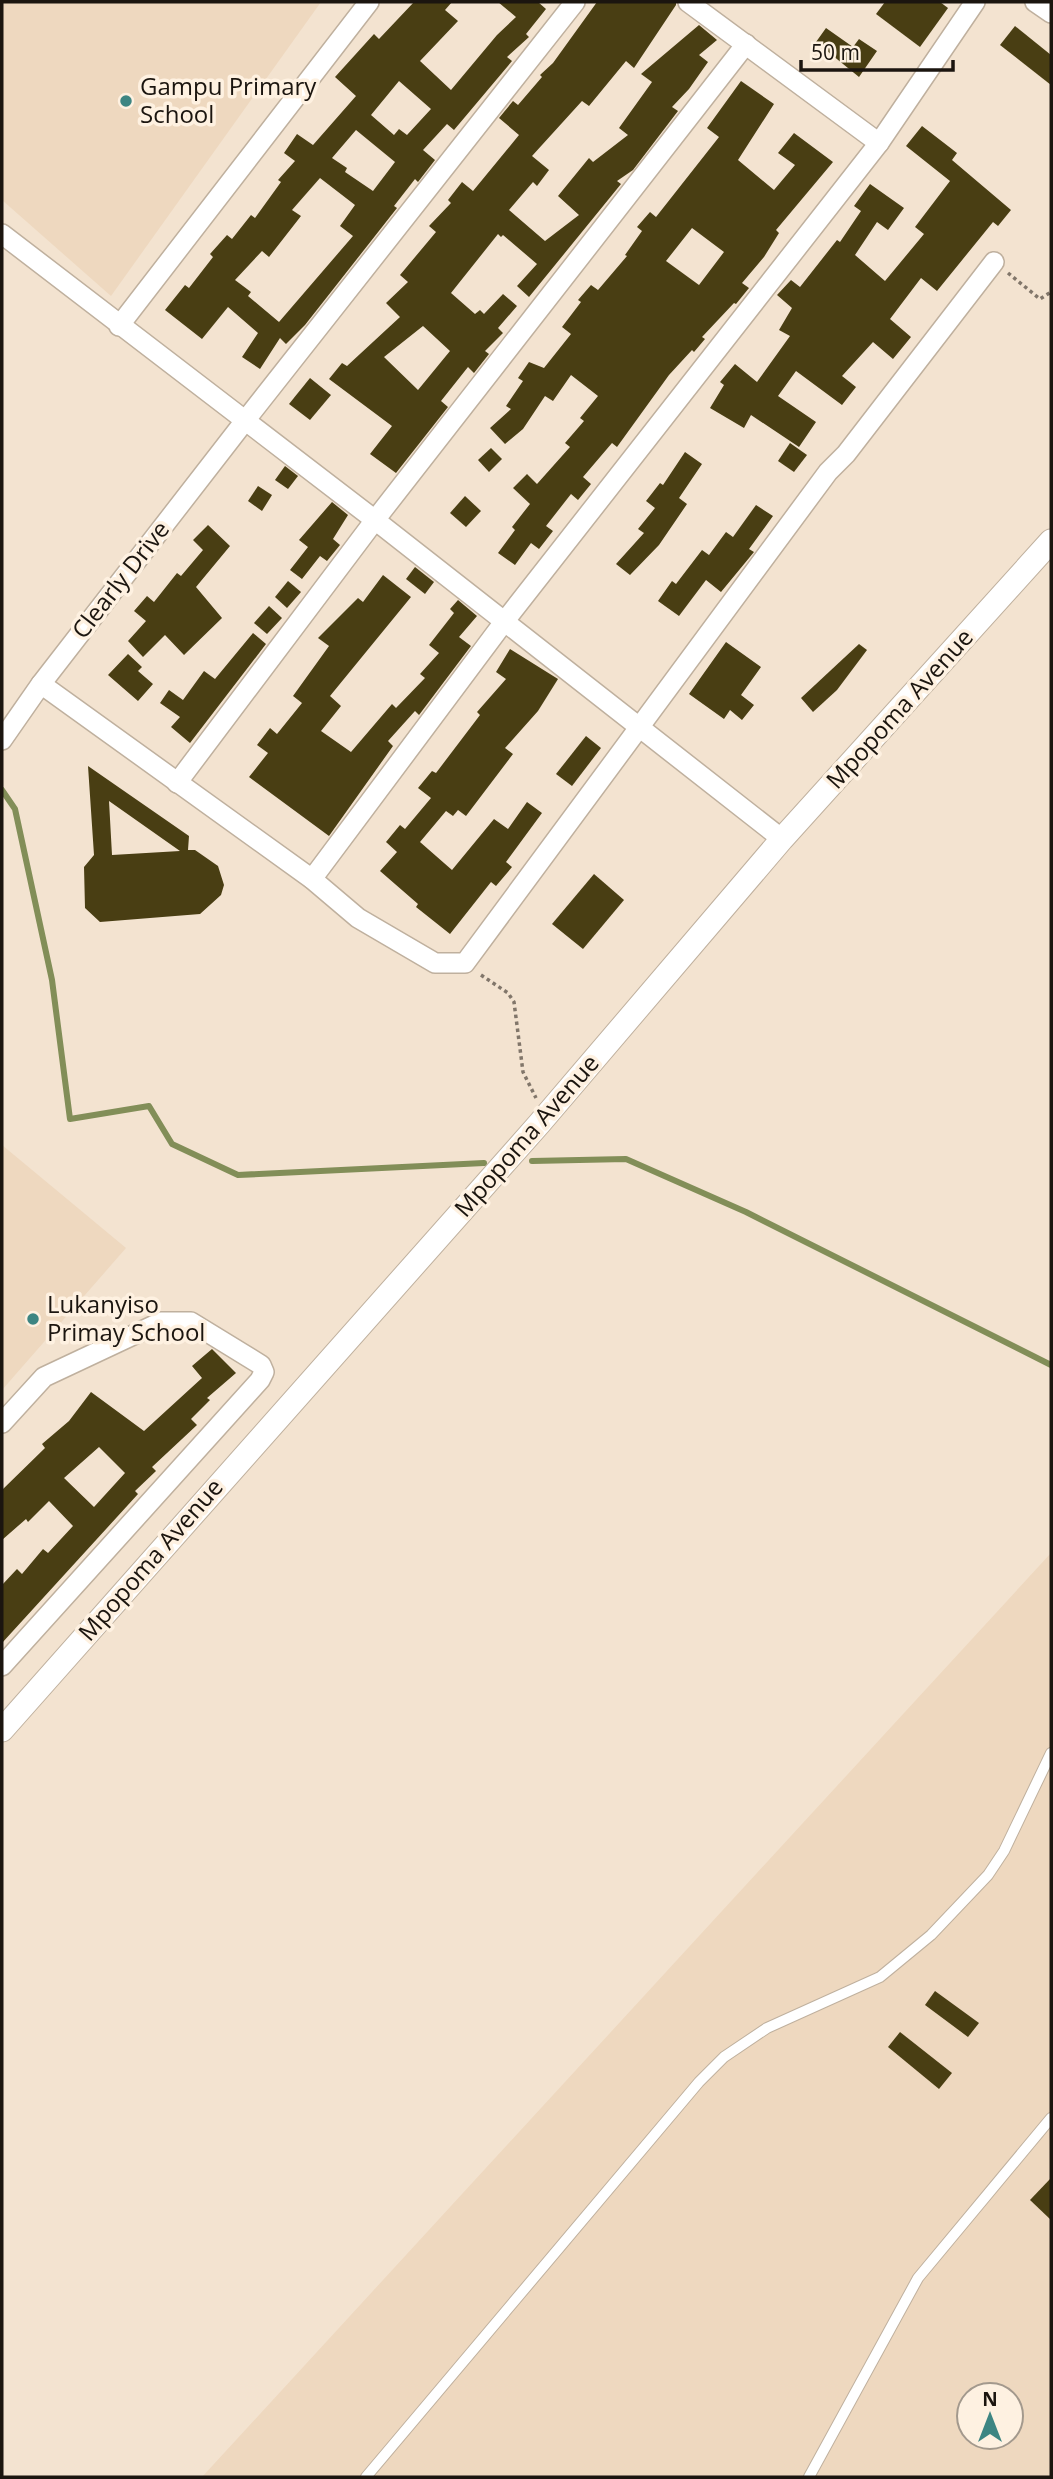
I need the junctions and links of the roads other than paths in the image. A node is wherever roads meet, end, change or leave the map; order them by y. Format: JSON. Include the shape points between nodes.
{"nodes":[{"id":1,"x":369,"y":2,"type":"edge"},
{"id":2,"x":575,"y":2,"type":"edge"},
{"id":3,"x":688,"y":2,"type":"edge"},
{"id":4,"x":975,"y":2,"type":"edge"},
{"id":5,"x":1035,"y":2,"type":"edge"},
{"id":6,"x":1051,"y":13,"type":"edge"},
{"id":7,"x":746,"y":44,"type":"junction"},
{"id":8,"x":879,"y":143,"type":"junction"},
{"id":9,"x":2,"y":234,"type":"edge"},
{"id":10,"x":994,"y":262,"type":"road end"},
{"id":11,"x":119,"y":326,"type":"junction"},
{"id":12,"x":244,"y":422,"type":"junction"},
{"id":13,"x":375,"y":520,"type":"junction"},
{"id":14,"x":1051,"y":541,"type":"edge"},
{"id":15,"x":504,"y":622,"type":"junction"},
{"id":16,"x":41,"y":684,"type":"junction"},
{"id":17,"x":639,"y":724,"type":"junction"},
{"id":18,"x":2,"y":740,"type":"edge"},
{"id":19,"x":177,"y":783,"type":"junction"},
{"id":20,"x":782,"y":839,"type":"junction"},
{"id":21,"x":312,"y":879,"type":"junction"},
{"id":22,"x":2,"y":1423,"type":"edge"},
{"id":23,"x":2,"y":1666,"type":"edge"},
{"id":24,"x":2,"y":1730,"type":"edge"},
{"id":25,"x":1051,"y":1753,"type":"edge"},
{"id":26,"x":1051,"y":2118,"type":"edge"},
{"id":27,"x":366,"y":2477,"type":"edge"},
{"id":28,"x":809,"y":2477,"type":"edge"}],
"edges":[{"from":1,"to":11,"type":"street"},
{"from":2,"to":12,"type":"street","name":"Clearly Drive"},
{"from":3,"to":7,"type":"street"},
{"from":4,"to":8,"type":"street"},
{"from":5,"to":6,"type":"street"},
{"from":7,"to":8,"type":"street"},
{"from":7,"to":13,"type":"street"},
{"from":8,"to":15,"type":"street"},
{"from":9,"to":11,"type":"street"},
{"from":10,"to":17,"type":"street","via":[[828,472]]},
{"from":11,"to":12,"type":"street"},
{"from":12,"to":13,"type":"street"},
{"from":12,"to":16,"type":"street","name":"Clearly Drive"},
{"from":13,"to":15,"type":"street"},
{"from":13,"to":19,"type":"street"},
{"from":14,"to":20,"type":"street","name":"Mpopoma Avenue"},
{"from":15,"to":17,"type":"street"},
{"from":15,"to":21,"type":"street"},
{"from":16,"to":18,"type":"street","name":"Clearly Drive"},
{"from":16,"to":19,"type":"street"},
{"from":17,"to":20,"type":"street"},
{"from":17,"to":21,"type":"street","via":[[465,963],[435,963],[358,918]]},
{"from":19,"to":21,"type":"street"},
{"from":20,"to":24,"type":"street","name":"Mpopoma Avenue","via":[[546,1115]]},
{"from":22,"to":23,"type":"street","via":[[44,1377],[161,1322],[191,1322],[264,1372]]},
{"from":25,"to":27,"type":"lane","via":[[1004,1851],[951,1917],[880,1977],[778,2022],[724,2057]]},
{"from":26,"to":28,"type":"lane","via":[[918,2278]]}]}
